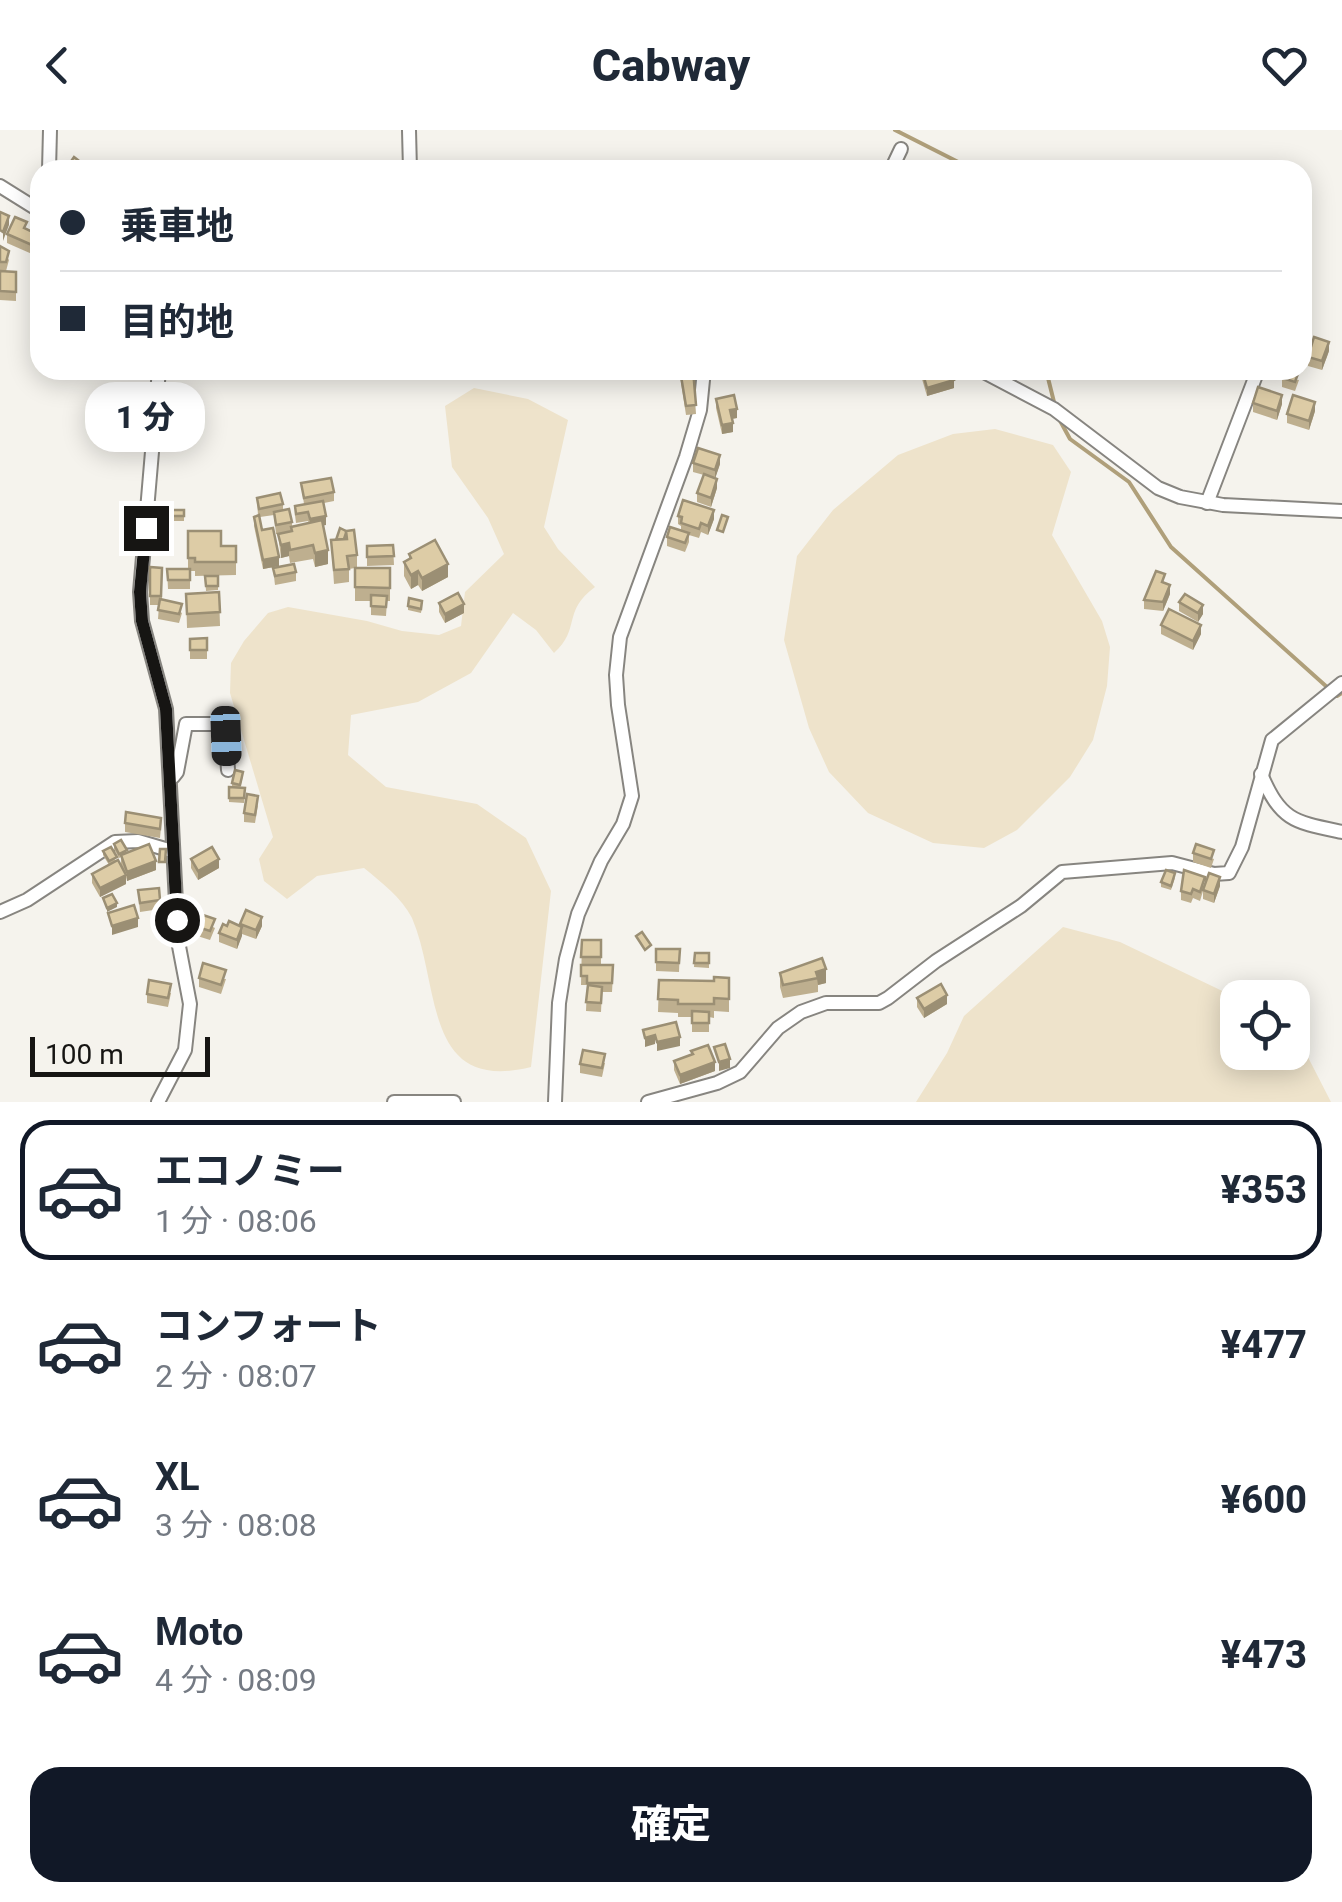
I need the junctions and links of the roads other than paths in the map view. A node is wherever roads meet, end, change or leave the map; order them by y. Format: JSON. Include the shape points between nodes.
{"nodes":[{"id":1,"x":50,"y":130,"type":"edge"},
{"id":2,"x":410,"y":130,"type":"edge"},
{"id":3,"x":901,"y":148,"type":"dead end"},
{"id":4,"x":50,"y":160,"type":"edge"},
{"id":5,"x":410,"y":160,"type":"edge"},
{"id":6,"x":895,"y":160,"type":"edge"},
{"id":7,"x":0,"y":186,"type":"edge"},
{"id":8,"x":30,"y":204,"type":"edge"},
{"id":9,"x":159,"y":380,"type":"edge"},
{"id":10,"x":703,"y":380,"type":"edge"},
{"id":11,"x":999,"y":380,"type":"edge"},
{"id":12,"x":1254,"y":380,"type":"edge"},
{"id":13,"x":1207,"y":503,"type":"junction"},
{"id":14,"x":1342,"y":510,"type":"edge"},
{"id":15,"x":1342,"y":683,"type":"edge"},
{"id":16,"x":228,"y":770,"type":"dead end"},
{"id":17,"x":1261,"y":774,"type":"junction"},
{"id":18,"x":171,"y":779,"type":"junction"},
{"id":19,"x":1342,"y":832,"type":"edge"},
{"id":20,"x":172,"y":850,"type":"junction"},
{"id":21,"x":0,"y":912,"type":"edge"},
{"id":22,"x":158,"y":1102,"type":"edge"},
{"id":23,"x":394,"y":1102,"type":"edge"},
{"id":24,"x":454,"y":1102,"type":"edge"},
{"id":25,"x":555,"y":1102,"type":"edge"},
{"id":26,"x":648,"y":1102,"type":"edge"}],
"edges":[{"from":1,"to":4,"type":"street"},
{"from":2,"to":5,"type":"street"},
{"from":3,"to":6,"type":"street"},
{"from":7,"to":8,"type":"street"},
{"from":9,"to":18,"type":"street","via":[[140,592],[166,709]]},
{"from":10,"to":25,"type":"street","via":[[686,456],[620,637],[618,705],[632,796],[578,914],[566,959]]},
{"from":11,"to":13,"type":"street","via":[[1054,409],[1158,488]]},
{"from":12,"to":13,"type":"street"},
{"from":13,"to":14,"type":"street"},
{"from":15,"to":17,"type":"street","via":[[1272,740]]},
{"from":16,"to":18,"type":"street","via":[[226,724],[186,724]]},
{"from":17,"to":19,"type":"street","via":[[1288,818]]},
{"from":17,"to":26,"type":"street","via":[[1229,873],[1172,863],[1062,872],[888,998],[801,1012],[740,1072]]},
{"from":18,"to":20,"type":"street"},
{"from":20,"to":21,"type":"street","via":[[115,842]]},
{"from":20,"to":22,"type":"street","via":[[190,1004],[185,1050]]},
{"from":23,"to":24,"type":"street"}]}
